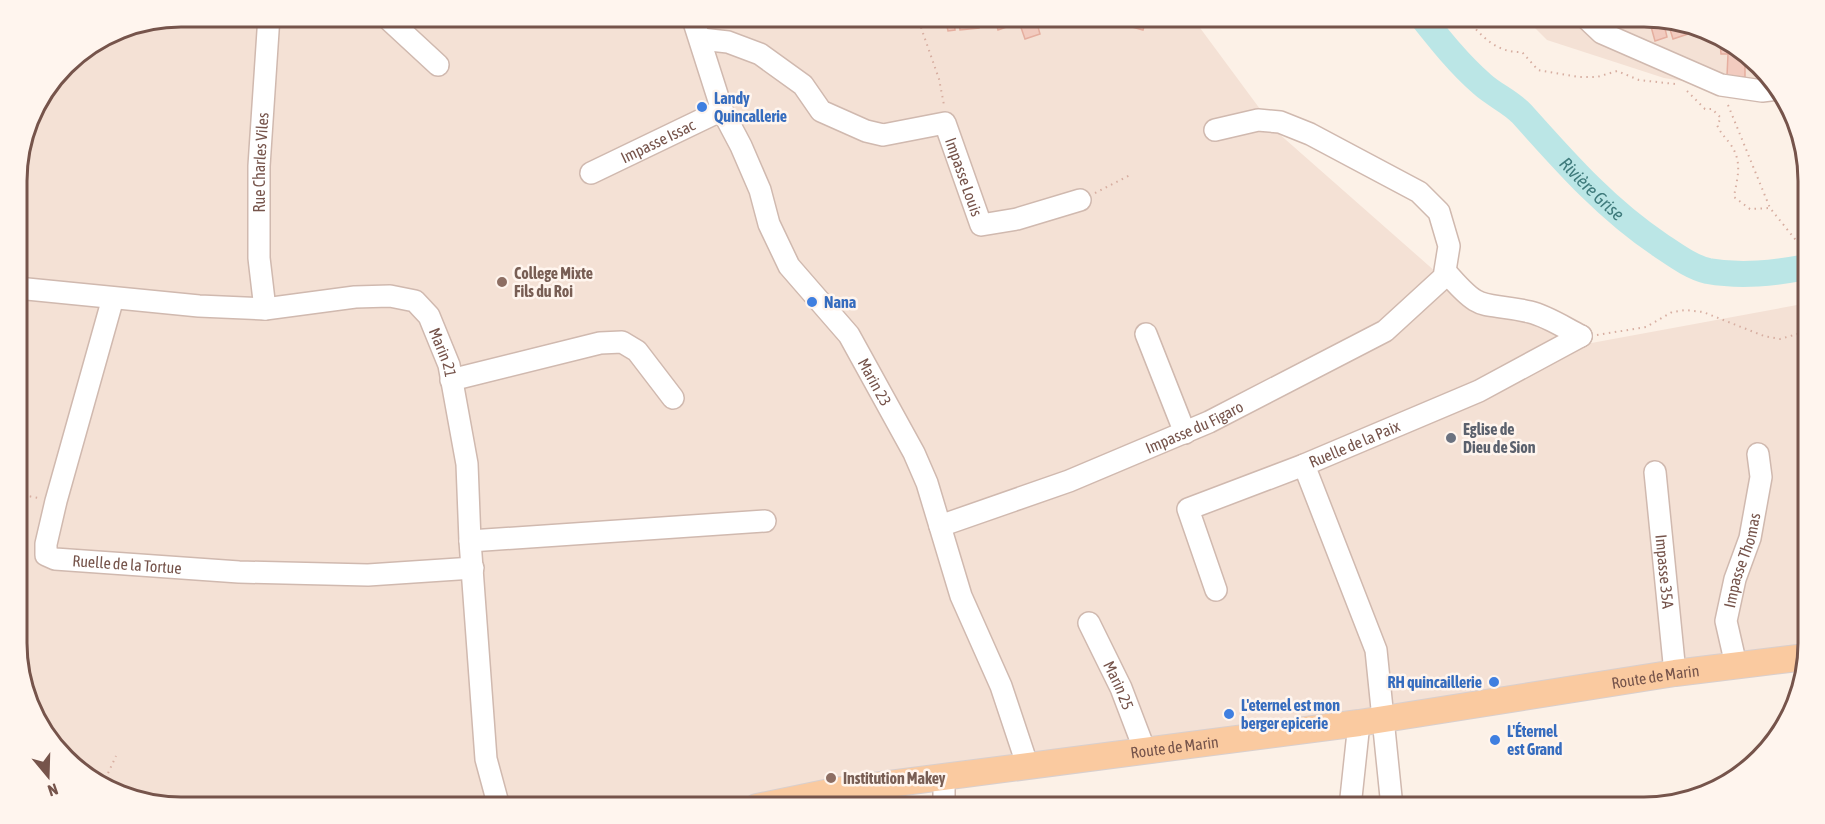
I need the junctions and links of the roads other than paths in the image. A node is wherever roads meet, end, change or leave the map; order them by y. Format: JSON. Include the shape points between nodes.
{"nodes":[{"id":1,"x":268,"y":27,"type":"edge"},
{"id":2,"x":397,"y":27,"type":"edge"},
{"id":3,"x":696,"y":27,"type":"edge"},
{"id":4,"x":1596,"y":27,"type":"edge"},
{"id":5,"x":701,"y":39,"type":"junction"},
{"id":6,"x":438,"y":65,"type":"dead end"},
{"id":7,"x":1768,"y":90,"type":"edge"},
{"id":8,"x":722,"y":110,"type":"junction"},
{"id":9,"x":1215,"y":130,"type":"dead end"},
{"id":10,"x":591,"y":173,"type":"dead end"},
{"id":11,"x":1080,"y":200,"type":"road end"},
{"id":12,"x":1446,"y":272,"type":"junction"},
{"id":13,"x":27,"y":289,"type":"edge"},
{"id":14,"x":113,"y":298,"type":"junction"},
{"id":15,"x":265,"y":309,"type":"junction"},
{"id":16,"x":1146,"y":334,"type":"dead end"},
{"id":17,"x":451,"y":380,"type":"junction"},
{"id":18,"x":673,"y":398,"type":"dead end"},
{"id":19,"x":1185,"y":433,"type":"junction"},
{"id":20,"x":1758,"y":454,"type":"dead end"},
{"id":21,"x":1304,"y":465,"type":"junction"},
{"id":22,"x":1655,"y":472,"type":"dead end"},
{"id":23,"x":765,"y":521,"type":"dead end"},
{"id":24,"x":940,"y":525,"type":"junction"},
{"id":25,"x":470,"y":541,"type":"junction"},
{"id":26,"x":473,"y":568,"type":"junction"},
{"id":27,"x":1216,"y":590,"type":"dead end"},
{"id":28,"x":1089,"y":623,"type":"dead end"},
{"id":29,"x":1797,"y":658,"type":"edge"},
{"id":30,"x":1736,"y":665,"type":"junction"},
{"id":31,"x":1675,"y":673,"type":"junction"},
{"id":32,"x":1371,"y":721,"type":"junction"},
{"id":33,"x":1145,"y":751,"type":"junction"},
{"id":34,"x":1027,"y":764,"type":"junction"},
{"id":35,"x":944,"y":776,"type":"junction"},
{"id":36,"x":496,"y":797,"type":"edge"},
{"id":37,"x":806,"y":797,"type":"edge"},
{"id":38,"x":944,"y":797,"type":"edge"},
{"id":39,"x":1352,"y":797,"type":"edge"},
{"id":40,"x":1390,"y":797,"type":"edge"}],
"edges":[{"from":1,"to":15,"type":"street","name":"Rue Charles Viles","via":[[259,166],[259,258]]},
{"from":2,"to":6,"type":"street"},
{"from":3,"to":5,"type":"street","name":"Marin 23"},
{"from":4,"to":7,"type":"street","via":[[1721,85]]},
{"from":5,"to":8,"type":"street","name":"Marin 23"},
{"from":5,"to":11,"type":"street","name":"Impasse Louis","via":[[728,42],[760,54],[802,85],[821,111],[866,131],[883,135],[945,123],[981,225]]},
{"from":8,"to":10,"type":"street","name":"Impasse Issac"},
{"from":8,"to":24,"type":"street","name":"Marin 23","via":[[746,157],[769,224],[789,266],[849,335],[870,371],[914,453]]},
{"from":9,"to":12,"type":"street","via":[[1258,120],[1280,122],[1419,192],[1439,212],[1449,246]]},
{"from":12,"to":19,"type":"street","name":"Impasse du Figaro","via":[[1384,331]]},
{"from":12,"to":21,"type":"street","name":"Ruelle de la Paix","via":[[1475,303],[1530,312],[1581,336],[1479,391]]},
{"from":13,"to":14,"type":"street","name":"Marin 21"},
{"from":14,"to":15,"type":"street","name":"Marin 21"},
{"from":14,"to":26,"type":"street","name":"Ruelle de la Tortue","via":[[56,501],[46,555],[55,559],[239,572],[368,576]]},
{"from":15,"to":17,"type":"street","name":"Marin 21","via":[[355,297],[390,296],[415,301],[429,316]]},
{"from":16,"to":19,"type":"street"},
{"from":17,"to":18,"type":"street","via":[[600,343],[622,342],[637,351]]},
{"from":17,"to":25,"type":"street","name":"Marin 21","via":[[467,464]]},
{"from":19,"to":24,"type":"street","name":"Impasse du Figaro","via":[[1069,481]]},
{"from":20,"to":30,"type":"street","name":"Impasse Thomas","via":[[1761,477],[1750,538],[1735,579],[1726,621]]},
{"from":21,"to":27,"type":"street","via":[[1188,509]]},
{"from":21,"to":32,"type":"street","name":"Ruelle de la Paix","via":[[1376,650]]},
{"from":22,"to":31,"type":"street","name":"Impasse 35A"},
{"from":23,"to":25,"type":"street"},
{"from":24,"to":34,"type":"street","name":"Marin 23","via":[[961,596],[1001,686]]},
{"from":25,"to":26,"type":"street","name":"Marin 21"},
{"from":26,"to":36,"type":"street","name":"Marin 21","via":[[486,759]]},
{"from":28,"to":33,"type":"street","name":"Marin 25","via":[[1121,688]]},
{"from":29,"to":30,"type":"main road","name":"Route de Marin"},
{"from":30,"to":31,"type":"main road","name":"Route de Marin"},
{"from":31,"to":32,"type":"main road","name":"Route de Marin"},
{"from":32,"to":33,"type":"main road","name":"Route de Marin"},
{"from":32,"to":39,"type":"street"},
{"from":32,"to":40,"type":"street"},
{"from":33,"to":34,"type":"main road","name":"Route de Marin"},
{"from":34,"to":35,"type":"main road","name":"Route de Marin"},
{"from":35,"to":37,"type":"main road","name":"Route de Marin"},
{"from":35,"to":38,"type":"street"}]}
